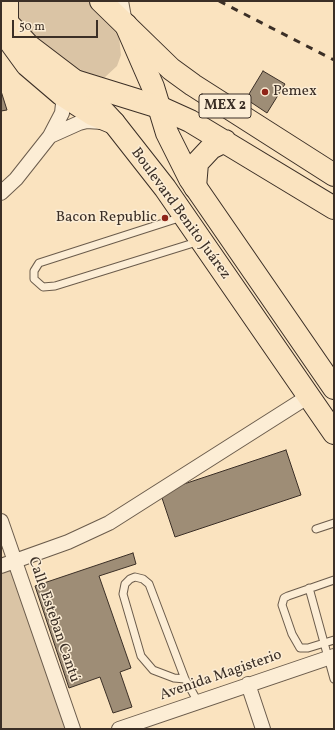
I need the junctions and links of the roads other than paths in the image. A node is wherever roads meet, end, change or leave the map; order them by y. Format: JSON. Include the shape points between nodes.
{"nodes":[{"id":1,"x":7,"y":1,"type":"edge"},
{"id":2,"x":101,"y":1,"type":"edge"},
{"id":3,"x":121,"y":1,"type":"edge"},
{"id":4,"x":4,"y":20,"type":"edge"},
{"id":5,"x":125,"y":24,"type":"junction"},
{"id":6,"x":68,"y":87,"type":"junction"},
{"id":7,"x":159,"y":107,"type":"junction"},
{"id":8,"x":114,"y":123,"type":"junction"},
{"id":9,"x":50,"y":136,"type":"junction"},
{"id":10,"x":225,"y":141,"type":"junction"},
{"id":11,"x":330,"y":171,"type":"edge"},
{"id":12,"x":195,"y":187,"type":"junction"},
{"id":13,"x":165,"y":188,"type":"junction"},
{"id":14,"x":1,"y":194,"type":"edge"},
{"id":15,"x":334,"y":208,"type":"edge"},
{"id":16,"x":211,"y":211,"type":"junction"},
{"id":17,"x":184,"y":216,"type":"junction"},
{"id":18,"x":201,"y":241,"type":"junction"},
{"id":19,"x":334,"y":388,"type":"edge"},
{"id":20,"x":308,"y":396,"type":"junction"},
{"id":21,"x":334,"y":433,"type":"edge"},
{"id":22,"x":1,"y":521,"type":"edge"},
{"id":23,"x":334,"y":522,"type":"edge"},
{"id":24,"x":316,"y":529,"type":"dead end"},
{"id":25,"x":15,"y":561,"type":"junction"},
{"id":26,"x":1,"y":566,"type":"edge"},
{"id":27,"x":334,"y":580,"type":"edge"},
{"id":28,"x":309,"y":588,"type":"junction"},
{"id":29,"x":334,"y":640,"type":"edge"},
{"id":30,"x":326,"y":643,"type":"junction"},
{"id":31,"x":332,"y":656,"type":"edge"},
{"id":32,"x":186,"y":679,"type":"junction"},
{"id":33,"x":334,"y":679,"type":"edge"},
{"id":34,"x":248,"y":684,"type":"junction"},
{"id":35,"x":198,"y":702,"type":"junction"},
{"id":36,"x":74,"y":729,"type":"edge"},
{"id":37,"x":119,"y":729,"type":"edge"},
{"id":38,"x":263,"y":729,"type":"edge"}],
"edges":[{"from":1,"to":4,"type":"main road"},
{"from":2,"to":5,"type":"main road","name":"Boulevard Benito Juárez","number":"MEX 2"},
{"from":3,"to":5,"type":"street"},
{"from":4,"to":6,"type":"main road","via":[[11,43],[26,66]]},
{"from":5,"to":7,"type":"main road","name":"Boulevard Benito Juárez","via":[[145,67]]},
{"from":5,"to":11,"type":"main road","number":"MEX 2","via":[[153,53],[193,85]]},
{"from":6,"to":7,"type":"main road","number":"MEX 2"},
{"from":6,"to":8,"type":"main road","via":[[92,114]]},
{"from":6,"to":9,"type":"street","via":[[62,113]]},
{"from":7,"to":10,"type":"main road","number":"MEX 2"},
{"from":7,"to":12,"type":"main road","name":"Boulevard Benito Juárez","via":[[180,162]]},
{"from":8,"to":9,"type":"street","via":[[87,121],[66,127]]},
{"from":8,"to":13,"type":"main road","name":"Boulevard Benito Juárez"},
{"from":9,"to":14,"type":"street"},
{"from":10,"to":12,"type":"main road","via":[[211,148],[198,163]]},
{"from":10,"to":15,"type":"main road","number":"MEX 2"},
{"from":12,"to":16,"type":"main road","name":"Boulevard Benito Juárez"},
{"from":13,"to":16,"type":"main road","via":[[184,188]]},
{"from":13,"to":17,"type":"main road","name":"Boulevard Benito Juárez"},
{"from":16,"to":19,"type":"main road","name":"Boulevard Benito Juárez"},
{"from":17,"to":18,"type":"main road","name":"Boulevard Benito Juárez"},
{"from":17,"to":18,"type":"lane","via":[[39,263],[34,271],[34,279],[43,287],[55,286]]},
{"from":18,"to":20,"type":"main road","name":"Boulevard Benito Juárez"},
{"from":20,"to":21,"type":"main road","name":"Boulevard Benito Juárez"},
{"from":20,"to":25,"type":"street","via":[[109,523],[68,542]]},
{"from":22,"to":25,"type":"street","name":"Calle Esteban Cantú"},
{"from":23,"to":24,"type":"lane"},
{"from":25,"to":26,"type":"street"},
{"from":25,"to":36,"type":"street","name":"Calle Esteban Cantú"},
{"from":27,"to":28,"type":"lane"},
{"from":28,"to":30,"type":"lane"},
{"from":28,"to":30,"type":"lane","via":[[284,598],[282,609],[300,648]]},
{"from":29,"to":30,"type":"lane"},
{"from":30,"to":31,"type":"lane"},
{"from":31,"to":33,"type":"lane"},
{"from":31,"to":34,"type":"street","name":"Avenida Magisterio"},
{"from":32,"to":32,"type":"lane","via":[[149,584],[143,579],[130,579],[125,584],[123,594],[141,656],[153,670],[174,678]]},
{"from":32,"to":35,"type":"lane"},
{"from":34,"to":35,"type":"street","name":"Avenida Magisterio"},
{"from":34,"to":38,"type":"street"},
{"from":35,"to":37,"type":"street","name":"Avenida Magisterio"}]}
